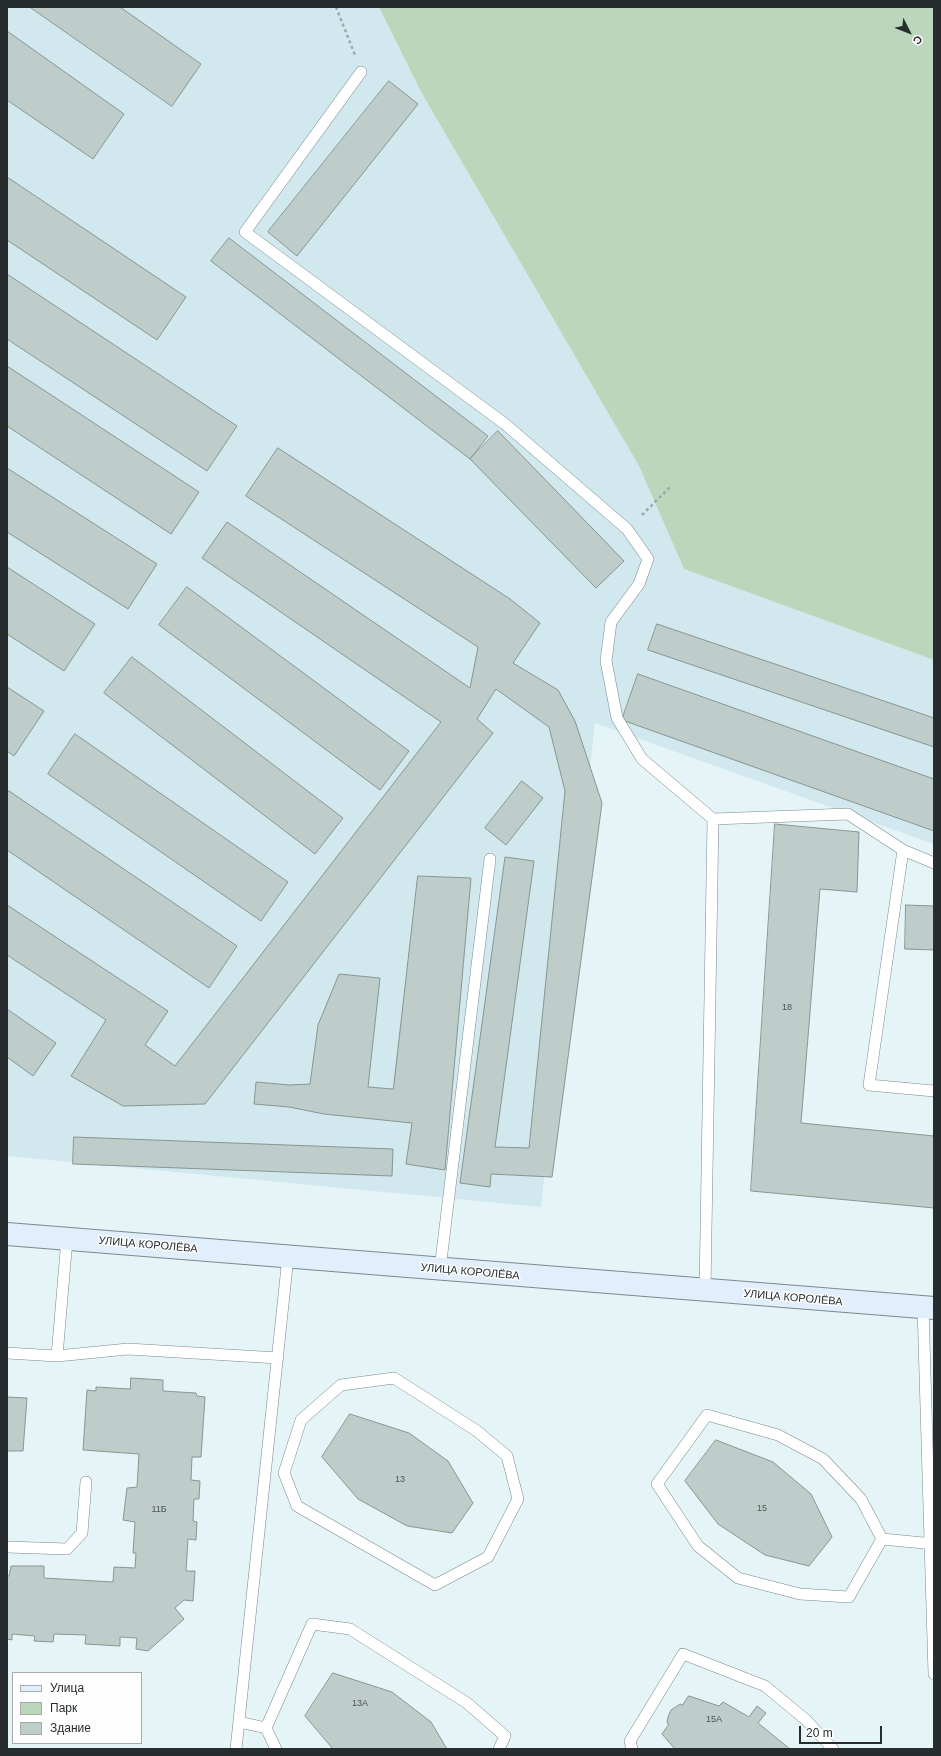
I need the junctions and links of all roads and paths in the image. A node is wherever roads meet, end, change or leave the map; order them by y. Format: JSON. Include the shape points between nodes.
{"nodes":[{"id":1,"x":336,"y":7,"type":"edge"},
{"id":2,"x":361,"y":72,"type":"joint"},
{"id":3,"x":671,"y":486,"type":"dead end"},
{"id":4,"x":627,"y":529,"type":"junction"},
{"id":5,"x":713,"y":819,"type":"junction"},
{"id":6,"x":903,"y":850,"type":"junction"},
{"id":7,"x":490,"y":859,"type":"dead end"},
{"id":8,"x":934,"y":863,"type":"edge"},
{"id":9,"x":934,"y":1090,"type":"edge"},
{"id":10,"x":7,"y":1234,"type":"edge"},
{"id":11,"x":67,"y":1239,"type":"junction"},
{"id":12,"x":288,"y":1257,"type":"junction"},
{"id":13,"x":440,"y":1269,"type":"junction"},
{"id":14,"x":705,"y":1290,"type":"junction"},
{"id":15,"x":928,"y":1307,"type":"edge"},
{"id":16,"x":7,"y":1353,"type":"edge"},
{"id":17,"x":57,"y":1356,"type":"junction"},
{"id":18,"x":278,"y":1358,"type":"junction"},
{"id":19,"x":267,"y":1463,"type":"junction"},
{"id":20,"x":284,"y":1473,"type":"junction"},
{"id":21,"x":86,"y":1482,"type":"dead end"},
{"id":22,"x":882,"y":1540,"type":"junction"},
{"id":23,"x":932,"y":1543,"type":"edge"},
{"id":24,"x":7,"y":1547,"type":"edge"},
{"id":25,"x":934,"y":1674,"type":"edge"},
{"id":26,"x":239,"y":1722,"type":"junction"},
{"id":27,"x":266,"y":1728,"type":"junction"},
{"id":28,"x":236,"y":1749,"type":"edge"},
{"id":29,"x":276,"y":1749,"type":"edge"},
{"id":30,"x":499,"y":1749,"type":"edge"},
{"id":31,"x":632,"y":1749,"type":"edge"},
{"id":32,"x":833,"y":1749,"type":"edge"}],
"edges":[{"from":1,"to":2,"type":"path"},
{"from":2,"to":4,"type":"lane","via":[[245,232],[505,424]]},
{"from":3,"to":4,"type":"path"},
{"from":4,"to":5,"type":"lane","via":[[648,560],[639,584],[610,622],[606,661],[617,718],[642,759]]},
{"from":5,"to":6,"type":"lane","via":[[848,814]]},
{"from":5,"to":14,"type":"lane"},
{"from":6,"to":8,"type":"lane"},
{"from":6,"to":9,"type":"lane","via":[[869,1085]]},
{"from":7,"to":13,"type":"lane"},
{"from":10,"to":11,"type":"street","name":"УЛИЦА КОРОЛЁВА"},
{"from":11,"to":12,"type":"street","name":"УЛИЦА КОРОЛЁВА"},
{"from":11,"to":17,"type":"lane"},
{"from":12,"to":13,"type":"street","name":"УЛИЦА КОРОЛЁВА"},
{"from":12,"to":18,"type":"lane"},
{"from":13,"to":14,"type":"street","name":"УЛИЦА КОРОЛЁВА"},
{"from":14,"to":15,"type":"street","name":"УЛИЦА КОРОЛЁВА"},
{"from":15,"to":23,"type":"lane"},
{"from":16,"to":17,"type":"lane"},
{"from":17,"to":18,"type":"lane","via":[[128,1349]]},
{"from":18,"to":19,"type":"lane"},
{"from":19,"to":20,"type":"lane"},
{"from":19,"to":26,"type":"lane"},
{"from":20,"to":20,"type":"lane","via":[[296,1506],[435,1585],[488,1557],[518,1499],[507,1456],[477,1431],[394,1378],[342,1385],[301,1420]]},
{"from":21,"to":24,"type":"lane","via":[[82,1533],[67,1549]]},
{"from":22,"to":22,"type":"lane","via":[[849,1597],[800,1594],[738,1578],[698,1546],[657,1484],[707,1416],[778,1435],[823,1459],[861,1499]]},
{"from":22,"to":23,"type":"lane"},
{"from":23,"to":25,"type":"lane"},
{"from":26,"to":27,"type":"lane"},
{"from":26,"to":28,"type":"lane"},
{"from":27,"to":29,"type":"lane"},
{"from":27,"to":30,"type":"lane","via":[[312,1624],[350,1629],[467,1703],[504,1736]]},
{"from":31,"to":32,"type":"lane","via":[[630,1741],[684,1654],[766,1686],[806,1720]]}]}
